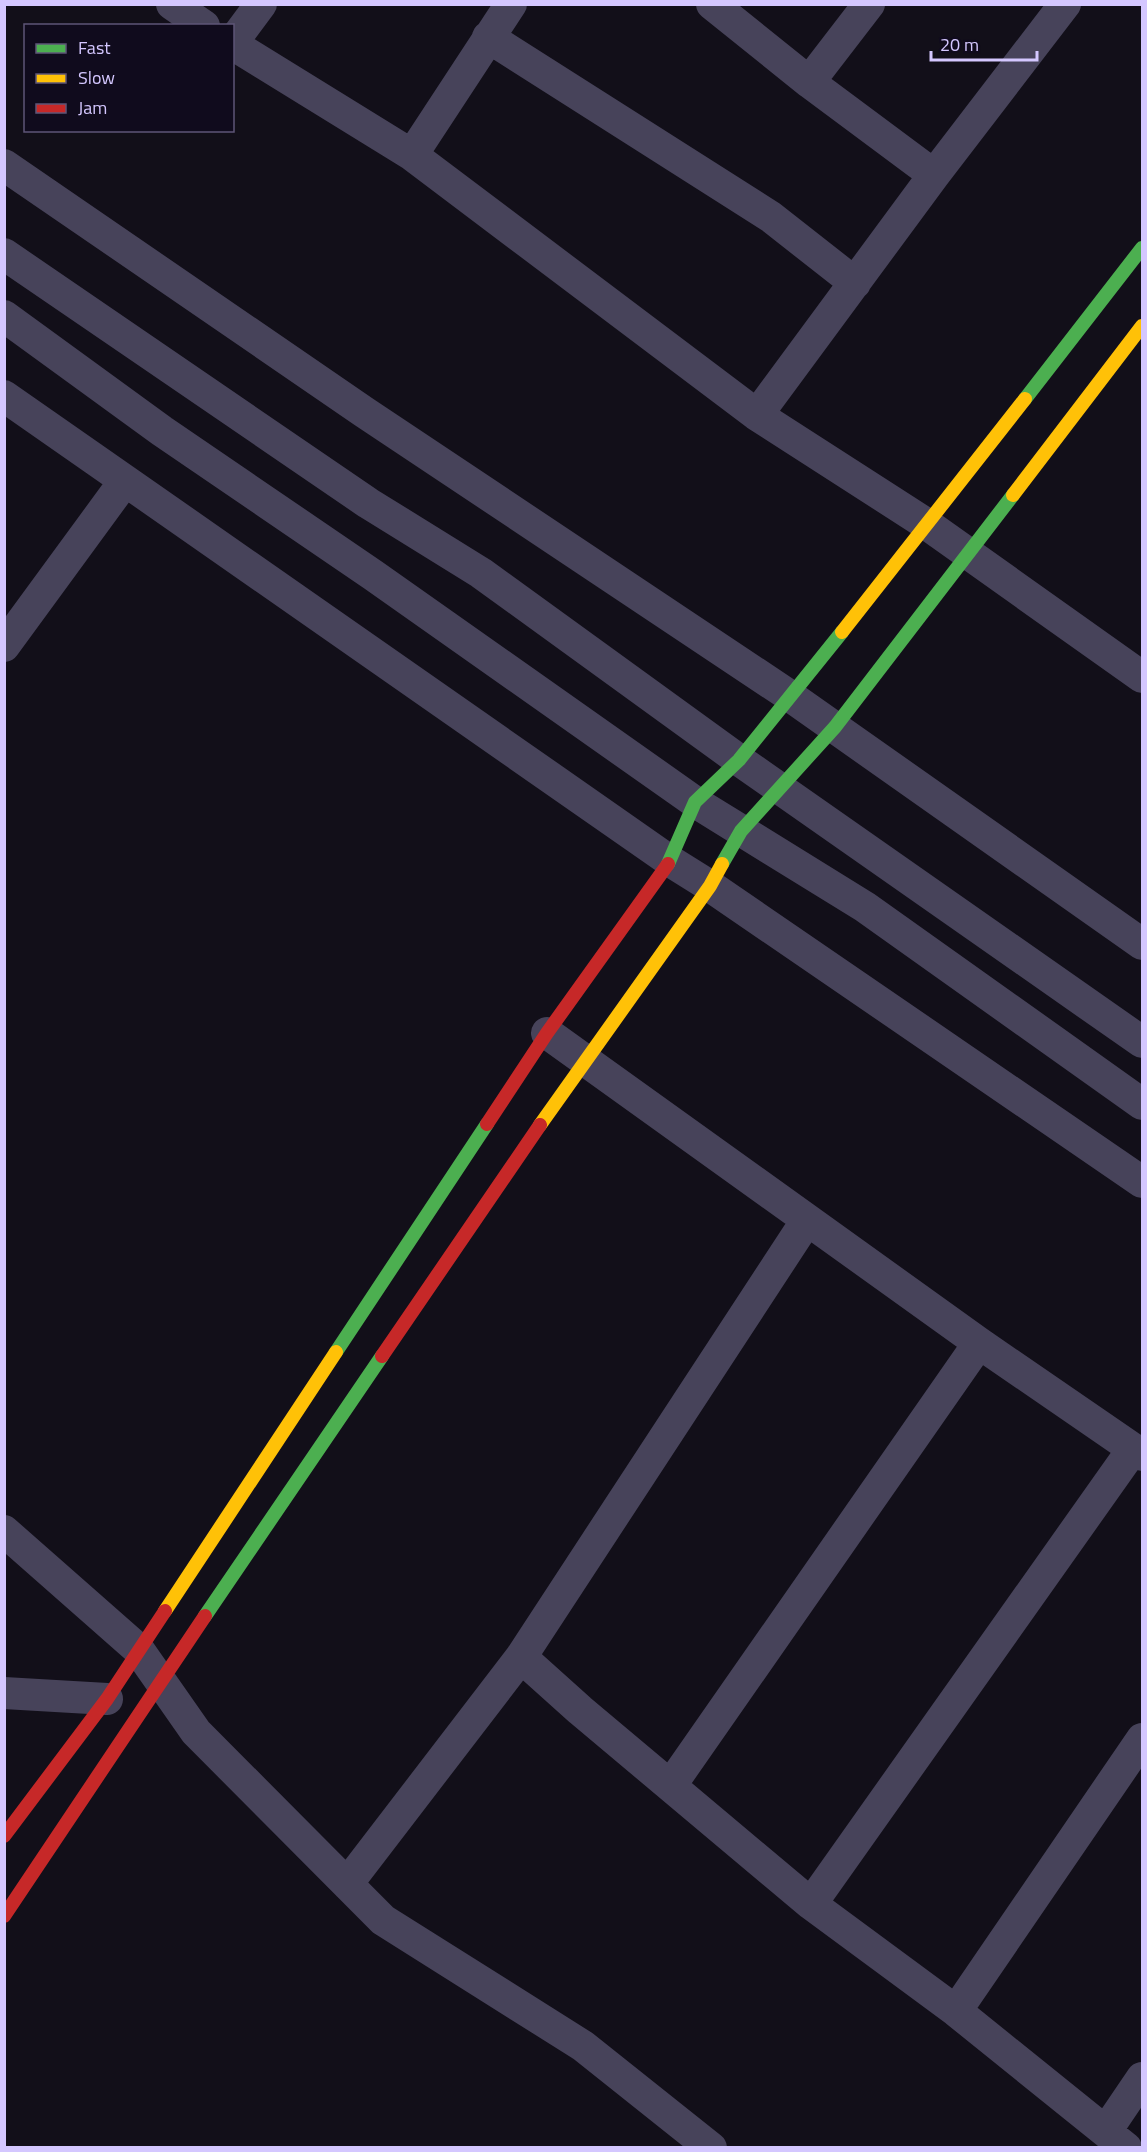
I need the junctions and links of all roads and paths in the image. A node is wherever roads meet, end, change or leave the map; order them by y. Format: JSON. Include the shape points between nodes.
{"nodes":[{"id":1,"x":172,"y":4,"type":"edge"},
{"id":2,"x":261,"y":4,"type":"edge"},
{"id":3,"x":511,"y":4,"type":"edge"},
{"id":4,"x":712,"y":4,"type":"edge"},
{"id":5,"x":869,"y":4,"type":"edge"},
{"id":6,"x":1065,"y":4,"type":"edge"},
{"id":7,"x":201,"y":24,"type":"edge"},
{"id":8,"x":488,"y":37,"type":"junction"},
{"id":9,"x":234,"y":41,"type":"edge"},
{"id":10,"x":234,"y":45,"type":"edge"},
{"id":11,"x":809,"y":82,"type":"junction"},
{"id":12,"x":412,"y":155,"type":"junction"},
{"id":13,"x":4,"y":165,"type":"edge"},
{"id":14,"x":934,"y":175,"type":"junction"},
{"id":15,"x":1143,"y":248,"type":"edge"},
{"id":16,"x":4,"y":254,"type":"edge"},
{"id":17,"x":855,"y":283,"type":"junction"},
{"id":18,"x":4,"y":316,"type":"edge"},
{"id":19,"x":1143,"y":326,"type":"edge"},
{"id":20,"x":4,"y":396,"type":"edge"},
{"id":21,"x":757,"y":415,"type":"junction"},
{"id":22,"x":124,"y":482,"type":"junction"},
{"id":23,"x":928,"y":525,"type":"junction"},
{"id":24,"x":968,"y":553,"type":"junction"},
{"id":25,"x":4,"y":646,"type":"edge"},
{"id":26,"x":1143,"y":677,"type":"edge"},
{"id":27,"x":790,"y":696,"type":"junction"},
{"id":28,"x":835,"y":727,"type":"junction"},
{"id":29,"x":739,"y":760,"type":"junction"},
{"id":30,"x":780,"y":789,"type":"junction"},
{"id":31,"x":695,"y":802,"type":"junction"},
{"id":32,"x":741,"y":831,"type":"junction"},
{"id":33,"x":670,"y":861,"type":"junction"},
{"id":34,"x":710,"y":886,"type":"junction"},
{"id":35,"x":1143,"y":944,"type":"edge"},
{"id":36,"x":547,"y":1033,"type":"junction"},
{"id":37,"x":1143,"y":1042,"type":"edge"},
{"id":38,"x":584,"y":1060,"type":"junction"},
{"id":39,"x":1143,"y":1104,"type":"edge"},
{"id":40,"x":1143,"y":1182,"type":"edge"},
{"id":41,"x":807,"y":1220,"type":"junction"},
{"id":42,"x":979,"y":1343,"type":"junction"},
{"id":43,"x":1138,"y":1452,"type":"edge"},
{"id":44,"x":4,"y":1531,"type":"edge"},
{"id":45,"x":138,"y":1649,"type":"junction"},
{"id":46,"x":521,"y":1657,"type":"junction"},
{"id":47,"x":160,"y":1681,"type":"junction"},
{"id":48,"x":4,"y":1693,"type":"edge"},
{"id":49,"x":107,"y":1699,"type":"junction"},
{"id":50,"x":1143,"y":1739,"type":"edge"},
{"id":51,"x":671,"y":1785,"type":"junction"},
{"id":52,"x":4,"y":1836,"type":"edge"},
{"id":53,"x":347,"y":1884,"type":"junction"},
{"id":54,"x":811,"y":1904,"type":"junction"},
{"id":55,"x":4,"y":1916,"type":"edge"},
{"id":56,"x":956,"y":2011,"type":"junction"},
{"id":57,"x":1143,"y":2078,"type":"edge"},
{"id":58,"x":1116,"y":2139,"type":"edge"},
{"id":59,"x":711,"y":2148,"type":"edge"}],
"edges":[{"from":1,"to":7,"type":"street"},
{"from":2,"to":9,"type":"street"},
{"from":3,"to":8,"type":"street"},
{"from":4,"to":11,"type":"street"},
{"from":5,"to":11,"type":"street"},
{"from":6,"to":14,"type":"street"},
{"from":8,"to":12,"type":"street"},
{"from":8,"to":17,"type":"street","via":[[771,217]]},
{"from":10,"to":12,"type":"street"},
{"from":11,"to":14,"type":"street"},
{"from":12,"to":21,"type":"street"},
{"from":13,"to":27,"type":"street","via":[[364,412]]},
{"from":14,"to":17,"type":"street"},
{"from":15,"to":23,"type":"street"},
{"from":16,"to":29,"type":"street","via":[[368,503],[481,573]]},
{"from":17,"to":21,"type":"street"},
{"from":18,"to":31,"type":"street","via":[[162,431]]},
{"from":19,"to":24,"type":"street"},
{"from":20,"to":22,"type":"street"},
{"from":21,"to":23,"type":"street"},
{"from":22,"to":25,"type":"street"},
{"from":22,"to":33,"type":"street"},
{"from":23,"to":24,"type":"street"},
{"from":23,"to":27,"type":"street"},
{"from":24,"to":26,"type":"street"},
{"from":24,"to":28,"type":"street"},
{"from":27,"to":28,"type":"street"},
{"from":27,"to":29,"type":"street"},
{"from":28,"to":30,"type":"street"},
{"from":28,"to":35,"type":"street"},
{"from":29,"to":30,"type":"street"},
{"from":29,"to":31,"type":"street"},
{"from":30,"to":32,"type":"street"},
{"from":30,"to":37,"type":"street"},
{"from":31,"to":32,"type":"street"},
{"from":31,"to":33,"type":"street"},
{"from":32,"to":34,"type":"street"},
{"from":32,"to":39,"type":"street","via":[[865,907]]},
{"from":33,"to":34,"type":"street"},
{"from":33,"to":36,"type":"street"},
{"from":34,"to":38,"type":"street"},
{"from":34,"to":40,"type":"street"},
{"from":36,"to":38,"type":"street"},
{"from":36,"to":45,"type":"street"},
{"from":38,"to":41,"type":"street"},
{"from":38,"to":47,"type":"street"},
{"from":41,"to":42,"type":"street"},
{"from":41,"to":46,"type":"street"},
{"from":42,"to":43,"type":"street"},
{"from":42,"to":51,"type":"street"},
{"from":43,"to":54,"type":"street"},
{"from":44,"to":45,"type":"street"},
{"from":45,"to":47,"type":"street"},
{"from":45,"to":49,"type":"street"},
{"from":46,"to":51,"type":"street"},
{"from":46,"to":53,"type":"street"},
{"from":47,"to":53,"type":"street","via":[[196,1732]]},
{"from":47,"to":55,"type":"street"},
{"from":48,"to":49,"type":"street"},
{"from":49,"to":52,"type":"street"},
{"from":50,"to":56,"type":"street"},
{"from":51,"to":54,"type":"street"},
{"from":53,"to":59,"type":"street","via":[[383,1920],[583,2046]]},
{"from":54,"to":56,"type":"street"},
{"from":56,"to":58,"type":"street"},
{"from":57,"to":58,"type":"street"}]}
